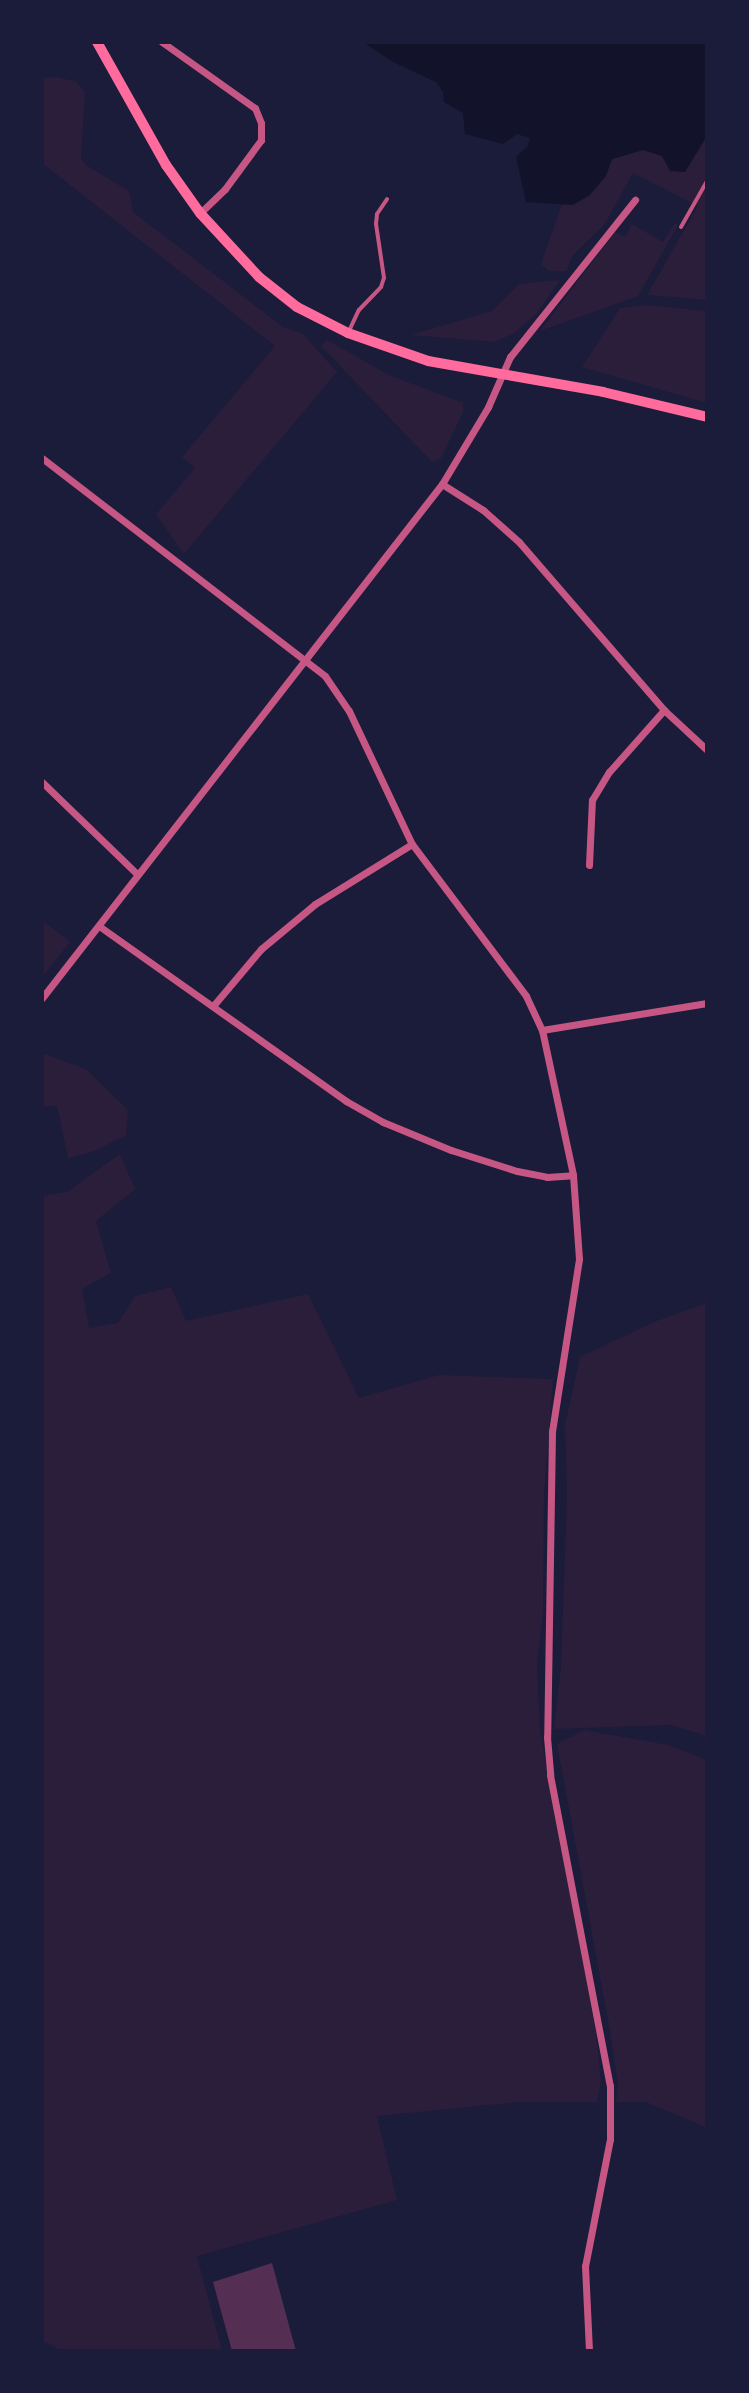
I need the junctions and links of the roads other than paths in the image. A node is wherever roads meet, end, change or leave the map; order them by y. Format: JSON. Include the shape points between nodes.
{"nodes":[{"id":1,"x":97,"y":42,"type":"edge"},
{"id":2,"x":162,"y":42,"type":"edge"},
{"id":3,"x":707,"y":181,"type":"edge"},
{"id":4,"x":387,"y":199,"type":"dead end"},
{"id":5,"x":635,"y":200,"type":"dead end"},
{"id":6,"x":200,"y":213,"type":"junction"},
{"id":7,"x":681,"y":227,"type":"dead end"},
{"id":8,"x":348,"y":333,"type":"junction"},
{"id":9,"x":501,"y":375,"type":"junction"},
{"id":10,"x":707,"y":417,"type":"edge"},
{"id":11,"x":42,"y":458,"type":"edge"},
{"id":12,"x":442,"y":484,"type":"junction"},
{"id":13,"x":306,"y":660,"type":"junction"},
{"id":14,"x":664,"y":710,"type":"junction"},
{"id":15,"x":707,"y":750,"type":"edge"},
{"id":16,"x":42,"y":782,"type":"edge"},
{"id":17,"x":412,"y":844,"type":"junction"},
{"id":18,"x":589,"y":865,"type":"dead end"},
{"id":19,"x":137,"y":874,"type":"junction"},
{"id":20,"x":99,"y":926,"type":"junction"},
{"id":21,"x":42,"y":998,"type":"edge"},
{"id":22,"x":707,"y":1003,"type":"edge"},
{"id":23,"x":213,"y":1006,"type":"junction"},
{"id":24,"x":542,"y":1030,"type":"junction"},
{"id":25,"x":573,"y":1175,"type":"junction"},
{"id":26,"x":589,"y":2351,"type":"edge"}],
"edges":[{"from":1,"to":6,"type":"main road","via":[[166,165]]},
{"from":2,"to":6,"type":"street","via":[[255,108],[261,123],[261,140]]},
{"from":3,"to":7,"type":"lane"},
{"from":4,"to":8,"type":"lane","via":[[376,224],[384,278]]},
{"from":5,"to":9,"type":"street"},
{"from":6,"to":8,"type":"main road","via":[[259,277],[297,307]]},
{"from":8,"to":9,"type":"main road","via":[[428,361]]},
{"from":9,"to":10,"type":"main road"},
{"from":9,"to":12,"type":"street"},
{"from":11,"to":13,"type":"street"},
{"from":12,"to":13,"type":"street"},
{"from":12,"to":14,"type":"street","via":[[519,542]]},
{"from":13,"to":17,"type":"street","via":[[337,691]]},
{"from":13,"to":19,"type":"street"},
{"from":14,"to":15,"type":"street"},
{"from":14,"to":18,"type":"street","via":[[609,772],[592,800]]},
{"from":16,"to":19,"type":"street"},
{"from":17,"to":23,"type":"street","via":[[287,927]]},
{"from":17,"to":24,"type":"street","via":[[526,996]]},
{"from":19,"to":20,"type":"street"},
{"from":20,"to":21,"type":"street"},
{"from":20,"to":23,"type":"street"},
{"from":22,"to":24,"type":"street"},
{"from":23,"to":25,"type":"street","via":[[383,1122],[517,1171]]},
{"from":24,"to":25,"type":"street"},
{"from":25,"to":26,"type":"street","via":[[579,1259],[552,1432],[547,1737],[610,2086],[610,2139],[585,2266]]}]}
